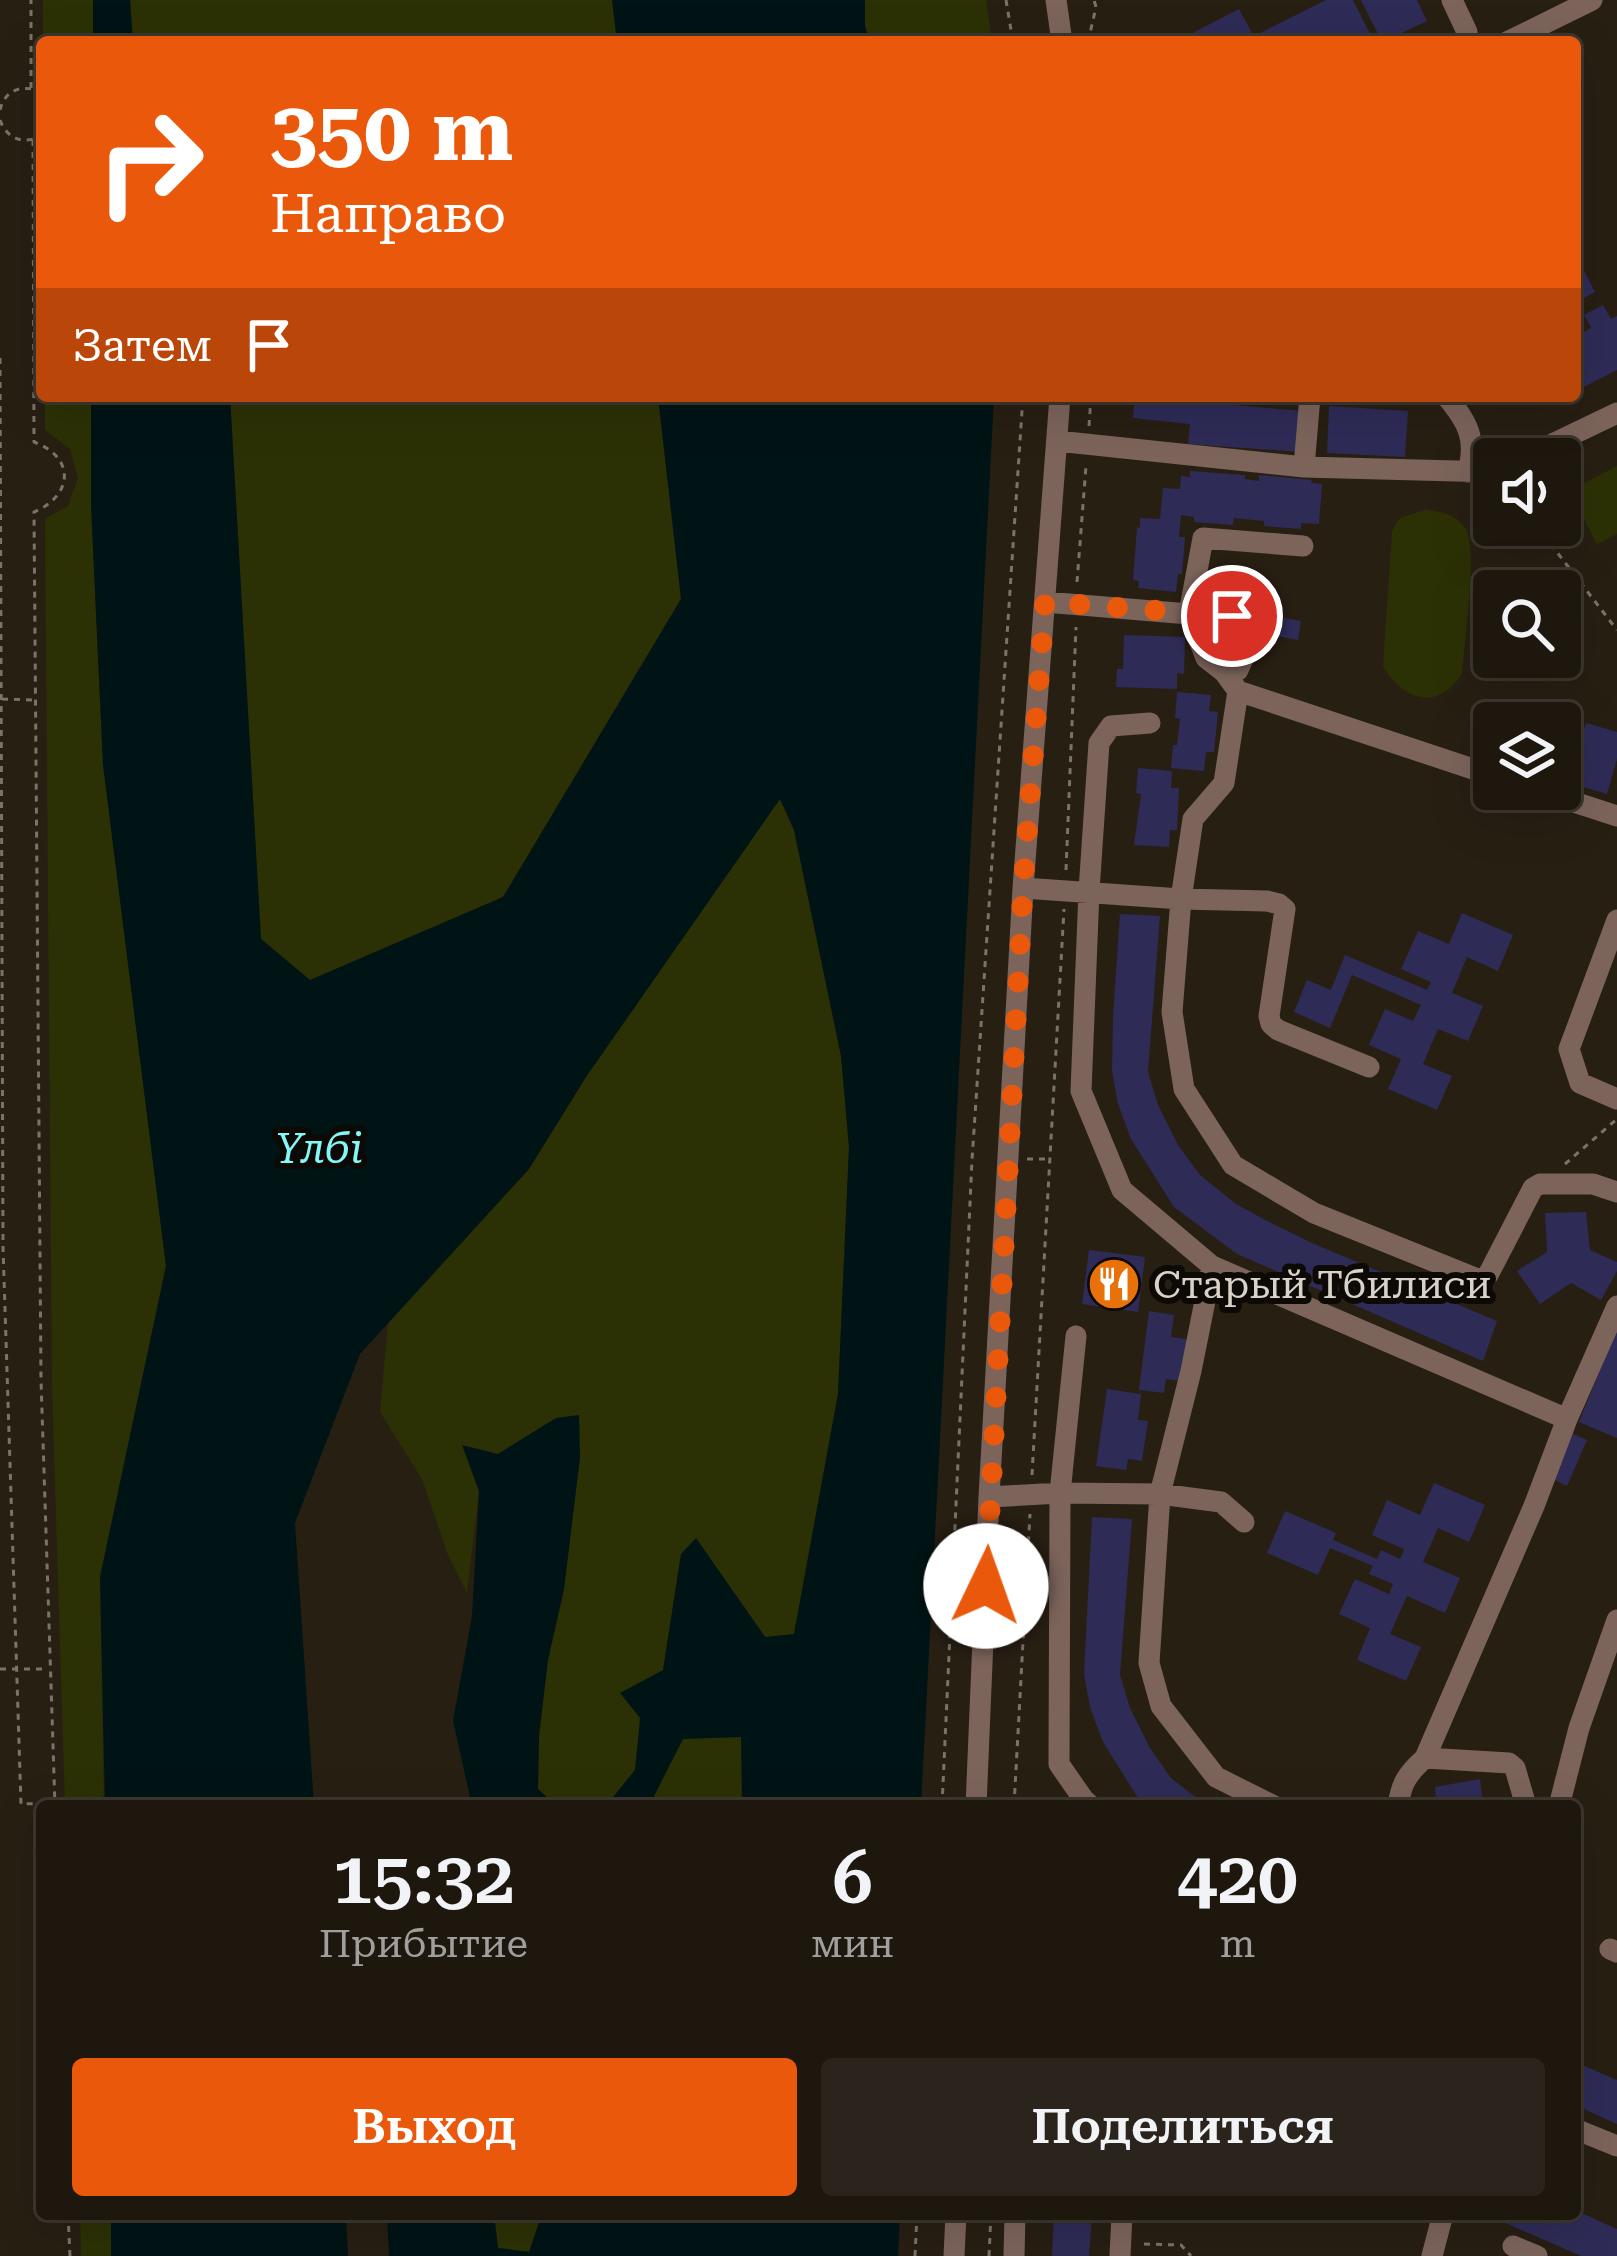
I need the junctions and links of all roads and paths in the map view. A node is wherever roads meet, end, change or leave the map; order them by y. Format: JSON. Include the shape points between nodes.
{"nodes":[{"id":1,"x":32,"y":0,"type":"edge"},
{"id":2,"x":1006,"y":0,"type":"edge"},
{"id":3,"x":1056,"y":0,"type":"edge"},
{"id":4,"x":1094,"y":0,"type":"edge"},
{"id":5,"x":1452,"y":0,"type":"edge"},
{"id":6,"x":1592,"y":0,"type":"edge"},
{"id":7,"x":1012,"y":36,"type":"edge"},
{"id":8,"x":1061,"y":36,"type":"edge"},
{"id":9,"x":1089,"y":36,"type":"edge"},
{"id":10,"x":1467,"y":36,"type":"edge"},
{"id":11,"x":1519,"y":36,"type":"edge"},
{"id":12,"x":31,"y":88,"type":"junction"},
{"id":13,"x":36,"y":90,"type":"edge"},
{"id":14,"x":0,"y":110,"type":"edge"},
{"id":15,"x":0,"y":120,"type":"edge"},
{"id":16,"x":36,"y":139,"type":"edge"},
{"id":17,"x":33,"y":140,"type":"junction"},
{"id":18,"x":0,"y":358,"type":"edge"},
{"id":19,"x":1022,"y":402,"type":"edge"},
{"id":20,"x":1060,"y":402,"type":"edge"},
{"id":21,"x":1091,"y":402,"type":"edge"},
{"id":22,"x":1309,"y":402,"type":"edge"},
{"id":23,"x":1451,"y":402,"type":"edge"},
{"id":24,"x":1617,"y":412,"type":"edge"},
{"id":25,"x":1563,"y":438,"type":"edge"},
{"id":26,"x":1057,"y":442,"type":"junction"},
{"id":27,"x":1088,"y":445,"type":"junction"},
{"id":28,"x":1304,"y":467,"type":"junction"},
{"id":29,"x":1468,"y":472,"type":"junction"},
{"id":30,"x":1473,"y":472,"type":"edge"},
{"id":31,"x":1304,"y":546,"type":"dead end"},
{"id":32,"x":1552,"y":546,"type":"edge"},
{"id":33,"x":1045,"y":602,"type":"junction"},
{"id":34,"x":1076,"y":604,"type":"junction"},
{"id":35,"x":1189,"y":614,"type":"junction"},
{"id":36,"x":1617,"y":630,"type":"edge"},
{"id":37,"x":1231,"y":682,"type":"junction"},
{"id":38,"x":1,"y":699,"type":"edge"},
{"id":39,"x":36,"y":700,"type":"junction"},
{"id":40,"x":1150,"y":723,"type":"dead end"},
{"id":41,"x":1473,"y":768,"type":"edge"},
{"id":42,"x":1581,"y":804,"type":"edge"},
{"id":43,"x":1617,"y":816,"type":"edge"},
{"id":44,"x":1023,"y":888,"type":"junction"},
{"id":45,"x":1065,"y":890,"type":"junction"},
{"id":46,"x":1089,"y":891,"type":"junction"},
{"id":47,"x":1181,"y":899,"type":"junction"},
{"id":48,"x":1617,"y":920,"type":"edge"},
{"id":49,"x":1369,"y":1067,"type":"dead end"},
{"id":50,"x":1617,"y":1100,"type":"edge"},
{"id":51,"x":1617,"y":1119,"type":"edge"},
{"id":52,"x":1540,"y":1184,"type":"junction"},
{"id":53,"x":1617,"y":1192,"type":"edge"},
{"id":54,"x":1212,"y":1266,"type":"junction"},
{"id":55,"x":1617,"y":1306,"type":"edge"},
{"id":56,"x":1076,"y":1336,"type":"dead end"},
{"id":57,"x":1567,"y":1419,"type":"junction"},
{"id":58,"x":1060,"y":1493,"type":"junction"},
{"id":59,"x":1160,"y":1494,"type":"junction"},
{"id":60,"x":1031,"y":1496,"type":"junction"},
{"id":61,"x":989,"y":1497,"type":"junction"},
{"id":62,"x":1244,"y":1522,"type":"dead end"},
{"id":63,"x":1617,"y":1620,"type":"edge"},
{"id":64,"x":0,"y":1669,"type":"edge"},
{"id":65,"x":16,"y":1669,"type":"junction"},
{"id":66,"x":50,"y":1669,"type":"junction"},
{"id":67,"x":1425,"y":1758,"type":"junction"},
{"id":68,"x":55,"y":1800,"type":"edge"},
{"id":69,"x":942,"y":1800,"type":"edge"},
{"id":70,"x":976,"y":1800,"type":"edge"},
{"id":71,"x":1014,"y":1800,"type":"edge"},
{"id":72,"x":1084,"y":1800,"type":"edge"},
{"id":73,"x":1262,"y":1800,"type":"edge"},
{"id":74,"x":1400,"y":1800,"type":"edge"},
{"id":75,"x":1524,"y":1800,"type":"edge"},
{"id":76,"x":1561,"y":1800,"type":"edge"},
{"id":77,"x":36,"y":1804,"type":"edge"},
{"id":78,"x":1581,"y":2131,"type":"edge"},
{"id":79,"x":1617,"y":2146,"type":"edge"},
{"id":80,"x":68,"y":2220,"type":"edge"},
{"id":81,"x":917,"y":2220,"type":"edge"},
{"id":82,"x":956,"y":2220,"type":"edge"},
{"id":83,"x":991,"y":2220,"type":"edge"},
{"id":84,"x":1016,"y":2220,"type":"edge"},
{"id":85,"x":1122,"y":2220,"type":"edge"},
{"id":86,"x":1442,"y":2220,"type":"edge"},
{"id":87,"x":1513,"y":2246,"type":"dead end"},
{"id":88,"x":1120,"y":2250,"type":"edge"},
{"id":89,"x":70,"y":2256,"type":"edge"},
{"id":90,"x":915,"y":2256,"type":"edge"},
{"id":91,"x":954,"y":2256,"type":"edge"},
{"id":92,"x":989,"y":2256,"type":"edge"},
{"id":93,"x":1013,"y":2256,"type":"edge"},
{"id":94,"x":1191,"y":2256,"type":"edge"},
{"id":95,"x":1432,"y":2256,"type":"edge"},
{"id":96,"x":1537,"y":2256,"type":"edge"}],
"edges":[{"from":1,"to":12,"type":"path"},
{"from":2,"to":7,"type":"path"},
{"from":3,"to":8,"type":"street"},
{"from":4,"to":9,"type":"path"},
{"from":5,"to":10,"type":"street"},
{"from":6,"to":11,"type":"street"},
{"from":12,"to":13,"type":"path"},
{"from":12,"to":14,"type":"path","via":[[8,94]]},
{"from":15,"to":17,"type":"path","via":[[14,138]]},
{"from":16,"to":17,"type":"path"},
{"from":17,"to":39,"type":"path","via":[[34,442],[49,447],[65,474],[51,505],[34,512]]},
{"from":18,"to":38,"type":"path"},
{"from":19,"to":69,"type":"path","via":[[975,1091]]},
{"from":20,"to":26,"type":"street"},
{"from":21,"to":27,"type":"path"},
{"from":22,"to":28,"type":"street"},
{"from":23,"to":29,"type":"street","via":[[1474,450]]},
{"from":24,"to":25,"type":"street"},
{"from":26,"to":27,"type":"street"},
{"from":26,"to":33,"type":"street"},
{"from":27,"to":28,"type":"street"},
{"from":27,"to":34,"type":"path"},
{"from":28,"to":29,"type":"street"},
{"from":29,"to":30,"type":"street"},
{"from":31,"to":35,"type":"street","via":[[1203,538]]},
{"from":32,"to":36,"type":"path"},
{"from":33,"to":34,"type":"street"},
{"from":33,"to":44,"type":"street"},
{"from":34,"to":35,"type":"street"},
{"from":34,"to":45,"type":"path"},
{"from":35,"to":37,"type":"street","via":[[1206,658]]},
{"from":35,"to":37,"type":"street","via":[[1232,616],[1251,641]]},
{"from":37,"to":41,"type":"street"},
{"from":37,"to":47,"type":"street","via":[[1224,783],[1193,819]]},
{"from":38,"to":39,"type":"path"},
{"from":38,"to":65,"type":"path","via":[[3,1247]]},
{"from":39,"to":66,"type":"path"},
{"from":40,"to":46,"type":"street","via":[[1112,726],[1099,743]]},
{"from":42,"to":43,"type":"street"},
{"from":44,"to":45,"type":"street"},
{"from":44,"to":61,"type":"street"},
{"from":45,"to":46,"type":"street"},
{"from":45,"to":60,"type":"path"},
{"from":46,"to":47,"type":"street"},
{"from":46,"to":54,"type":"street","via":[[1082,1091],[1122,1190]]},
{"from":47,"to":49,"type":"street","via":[[1268,901],[1285,909],[1271,1024]]},
{"from":47,"to":52,"type":"street","via":[[1172,1012],[1184,1089],[1233,1165],[1314,1213],[1480,1280]]},
{"from":48,"to":50,"type":"street","via":[[1569,1049],[1580,1083]]},
{"from":51,"to":52,"type":"path"},
{"from":52,"to":53,"type":"street"},
{"from":54,"to":57,"type":"street"},
{"from":54,"to":59,"type":"street"},
{"from":55,"to":57,"type":"street"},
{"from":56,"to":58,"type":"street"},
{"from":57,"to":67,"type":"street"},
{"from":58,"to":59,"type":"street"},
{"from":58,"to":60,"type":"street"},
{"from":58,"to":72,"type":"street","via":[[1058,1764]]},
{"from":59,"to":62,"type":"street","via":[[1221,1502]]},
{"from":59,"to":73,"type":"street","via":[[1149,1663],[1161,1706],[1216,1777]]},
{"from":60,"to":61,"type":"street"},
{"from":60,"to":71,"type":"path"},
{"from":61,"to":70,"type":"street"},
{"from":63,"to":76,"type":"street"},
{"from":64,"to":65,"type":"path"},
{"from":65,"to":66,"type":"path"},
{"from":65,"to":77,"type":"path","via":[[21,1804]]},
{"from":66,"to":68,"type":"path"},
{"from":67,"to":74,"type":"street","via":[[1407,1774]]},
{"from":67,"to":75,"type":"street","via":[[1509,1763]]},
{"from":78,"to":79,"type":"street"},
{"from":80,"to":89,"type":"path"},
{"from":81,"to":90,"type":"path"},
{"from":82,"to":91,"type":"street"},
{"from":83,"to":92,"type":"path"},
{"from":84,"to":93,"type":"street"},
{"from":85,"to":88,"type":"street"},
{"from":86,"to":95,"type":"street"},
{"from":87,"to":96,"type":"street"},
{"from":88,"to":94,"type":"path","via":[[1181,2245]]}]}
